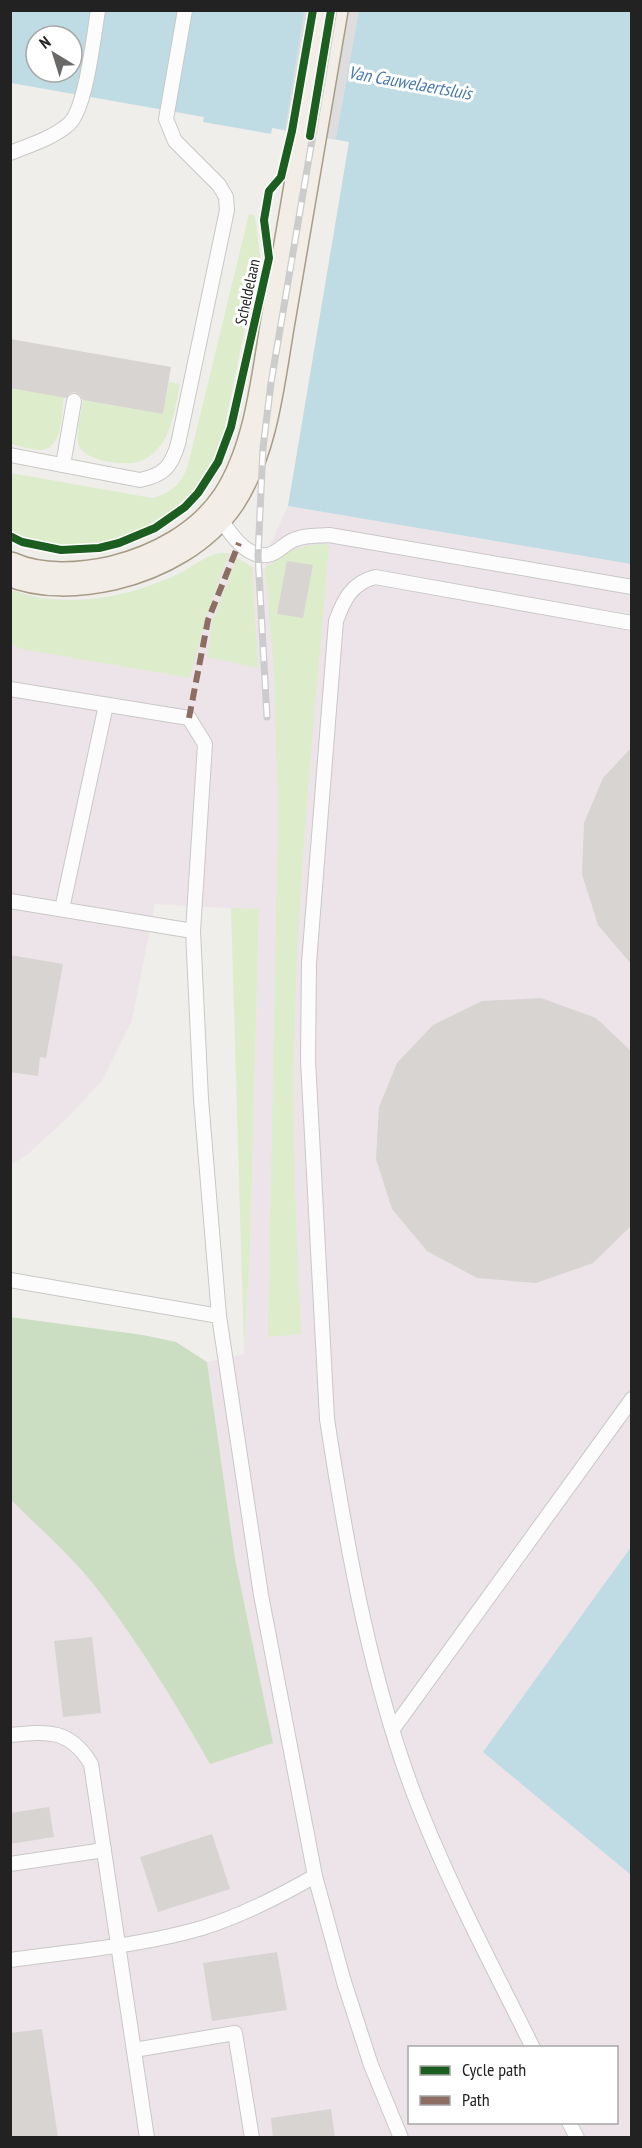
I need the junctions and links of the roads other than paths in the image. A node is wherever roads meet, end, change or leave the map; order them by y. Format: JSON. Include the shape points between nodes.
{"nodes":[{"id":1,"x":98,"y":10,"type":"edge"},
{"id":2,"x":185,"y":10,"type":"edge"},
{"id":3,"x":331,"y":10,"type":"edge"},
{"id":4,"x":10,"y":153,"type":"edge"},
{"id":5,"x":74,"y":401,"type":"dead end"},
{"id":6,"x":10,"y":455,"type":"edge"},
{"id":7,"x":63,"y":465,"type":"junction"},
{"id":8,"x":217,"y":514,"type":"junction"},
{"id":9,"x":10,"y":569,"type":"edge"},
{"id":10,"x":632,"y":587,"type":"edge"},
{"id":11,"x":632,"y":623,"type":"edge"},
{"id":12,"x":10,"y":689,"type":"edge"},
{"id":13,"x":106,"y":705,"type":"junction"},
{"id":14,"x":10,"y":901,"type":"edge"},
{"id":15,"x":62,"y":909,"type":"junction"},
{"id":16,"x":193,"y":931,"type":"junction"},
{"id":17,"x":10,"y":1280,"type":"edge"},
{"id":18,"x":219,"y":1316,"type":"junction"},
{"id":19,"x":632,"y":1399,"type":"edge"},
{"id":20,"x":393,"y":1729,"type":"junction"},
{"id":21,"x":10,"y":1735,"type":"edge"},
{"id":22,"x":104,"y":1850,"type":"junction"},
{"id":23,"x":10,"y":1864,"type":"edge"},
{"id":24,"x":315,"y":1876,"type":"junction"},
{"id":25,"x":119,"y":1945,"type":"junction"},
{"id":26,"x":10,"y":1960,"type":"edge"},
{"id":27,"x":531,"y":2046,"type":"edge"},
{"id":28,"x":134,"y":2050,"type":"junction"},
{"id":29,"x":570,"y":2124,"type":"edge"},
{"id":30,"x":147,"y":2138,"type":"edge"},
{"id":31,"x":252,"y":2138,"type":"edge"},
{"id":32,"x":401,"y":2138,"type":"edge"},
{"id":33,"x":577,"y":2138,"type":"edge"}],
"edges":[{"from":1,"to":4,"type":"lane","via":[[81,104],[72,122],[55,134]]},
{"from":2,"to":7,"type":"lane","via":[[166,118],[175,141],[219,185],[226,197],[227,210],[174,459],[166,470],[140,480]]},
{"from":3,"to":8,"type":"main road","name":"Scheldelaan","via":[[258,426],[239,481]]},
{"from":5,"to":7,"type":"lane"},
{"from":6,"to":7,"type":"lane"},
{"from":8,"to":9,"type":"main road","name":"Scheldelaan","via":[[202,530],[167,554],[132,568],[95,577],[49,579]]},
{"from":8,"to":10,"type":"lane","via":[[232,536],[252,553],[272,554],[293,540],[329,535]]},
{"from":11,"to":20,"type":"lane","via":[[375,577],[363,580],[351,590],[336,621],[309,963],[308,1060],[319,1293],[327,1419],[335,1474],[369,1641]]},
{"from":12,"to":13,"type":"lane"},
{"from":13,"to":15,"type":"lane"},
{"from":13,"to":16,"type":"lane","via":[[189,718],[206,744]]},
{"from":14,"to":15,"type":"lane"},
{"from":15,"to":16,"type":"lane"},
{"from":16,"to":18,"type":"lane","via":[[201,1099]]},
{"from":17,"to":18,"type":"lane"},
{"from":18,"to":24,"type":"lane","via":[[261,1595]]},
{"from":19,"to":20,"type":"lane"},
{"from":20,"to":27,"type":"lane","via":[[423,1816],[456,1892]]},
{"from":21,"to":22,"type":"lane","via":[[51,1732],[82,1750],[91,1764]]},
{"from":22,"to":23,"type":"lane"},
{"from":22,"to":25,"type":"lane"},
{"from":24,"to":25,"type":"lane","via":[[202,1928]]},
{"from":24,"to":32,"type":"lane","via":[[371,2065]]},
{"from":25,"to":26,"type":"lane"},
{"from":25,"to":28,"type":"lane"},
{"from":28,"to":30,"type":"lane"},
{"from":28,"to":31,"type":"lane","via":[[235,2033]]},
{"from":29,"to":33,"type":"lane"}]}
